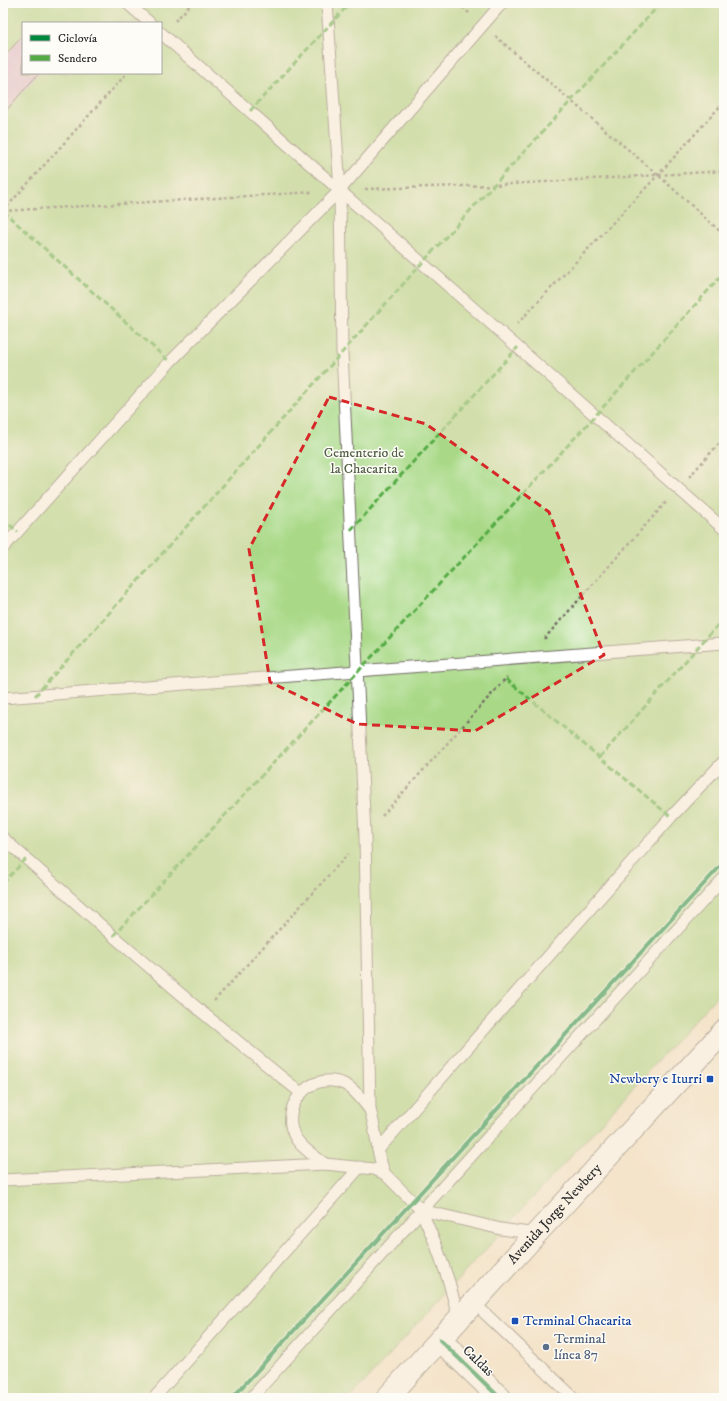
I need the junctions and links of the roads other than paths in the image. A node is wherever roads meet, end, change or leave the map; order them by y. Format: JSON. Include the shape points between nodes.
{"nodes":[{"id":1,"x":127,"y":3,"type":"edge"},
{"id":2,"x":327,"y":3,"type":"edge"},
{"id":3,"x":502,"y":3,"type":"edge"},
{"id":4,"x":149,"y":22,"type":"edge"},
{"id":5,"x":162,"y":33,"type":"edge"},
{"id":6,"x":340,"y":190,"type":"junction"},
{"id":7,"x":724,"y":529,"type":"edge"},
{"id":8,"x":3,"y":548,"type":"edge"},
{"id":9,"x":724,"y":643,"type":"edge"},
{"id":10,"x":358,"y":671,"type":"junction"},
{"id":11,"x":3,"y":698,"type":"edge"},
{"id":12,"x":724,"y":761,"type":"edge"},
{"id":13,"x":3,"y":838,"type":"edge"},
{"id":14,"x":724,"y":878,"type":"edge"},
{"id":15,"x":724,"y":1030,"type":"edge"},
{"id":16,"x":301,"y":1093,"type":"junction"},
{"id":17,"x":370,"y":1110,"type":"junction"},
{"id":18,"x":378,"y":1150,"type":"junction"},
{"id":19,"x":325,"y":1164,"type":"junction"},
{"id":20,"x":360,"y":1167,"type":"junction"},
{"id":21,"x":385,"y":1174,"type":"junction"},
{"id":22,"x":3,"y":1180,"type":"edge"},
{"id":23,"x":421,"y":1210,"type":"junction"},
{"id":24,"x":536,"y":1234,"type":"junction"},
{"id":25,"x":474,"y":1303,"type":"junction"},
{"id":26,"x":459,"y":1320,"type":"junction"},
{"id":27,"x":440,"y":1340,"type":"junction"},
{"id":28,"x":154,"y":1398,"type":"edge"},
{"id":29,"x":251,"y":1398,"type":"edge"},
{"id":30,"x":387,"y":1398,"type":"edge"},
{"id":31,"x":500,"y":1398,"type":"edge"},
{"id":32,"x":574,"y":1398,"type":"edge"}],
"edges":[{"from":1,"to":4,"type":"lane"},
{"from":2,"to":6,"type":"lane"},
{"from":3,"to":6,"type":"lane"},
{"from":5,"to":6,"type":"lane"},
{"from":6,"to":7,"type":"lane"},
{"from":6,"to":8,"type":"lane","via":[[170,362]]},
{"from":6,"to":10,"type":"lane","via":[[342,352]]},
{"from":9,"to":10,"type":"lane"},
{"from":10,"to":11,"type":"lane"},
{"from":10,"to":17,"type":"lane","via":[[365,835]]},
{"from":12,"to":18,"type":"lane"},
{"from":13,"to":16,"type":"lane","via":[[113,936]]},
{"from":14,"to":23,"type":"lane"},
{"from":15,"to":24,"type":"main road","name":"Avenida Jorge Newbery"},
{"from":16,"to":17,"type":"lane","via":[[313,1084],[328,1081],[344,1084],[357,1094]]},
{"from":16,"to":19,"type":"lane","via":[[290,1115],[292,1129],[297,1141]]},
{"from":17,"to":18,"type":"lane"},
{"from":18,"to":21,"type":"lane"},
{"from":19,"to":20,"type":"lane"},
{"from":19,"to":22,"type":"lane"},
{"from":20,"to":21,"type":"lane"},
{"from":20,"to":28,"type":"lane"},
{"from":21,"to":23,"type":"lane"},
{"from":23,"to":24,"type":"lane","via":[[501,1229]]},
{"from":23,"to":26,"type":"lane","via":[[439,1253]]},
{"from":23,"to":29,"type":"lane"},
{"from":24,"to":25,"type":"main road","name":"Avenida Jorge Newbery"},
{"from":25,"to":26,"type":"main road","name":"Avenida Jorge Newbery"},
{"from":25,"to":32,"type":"lane"},
{"from":26,"to":27,"type":"main road","name":"Avenida Jorge Newbery"},
{"from":27,"to":30,"type":"main road","name":"Avenida Jorge Newbery"},
{"from":27,"to":31,"type":"main road","name":"Caldas"}]}
